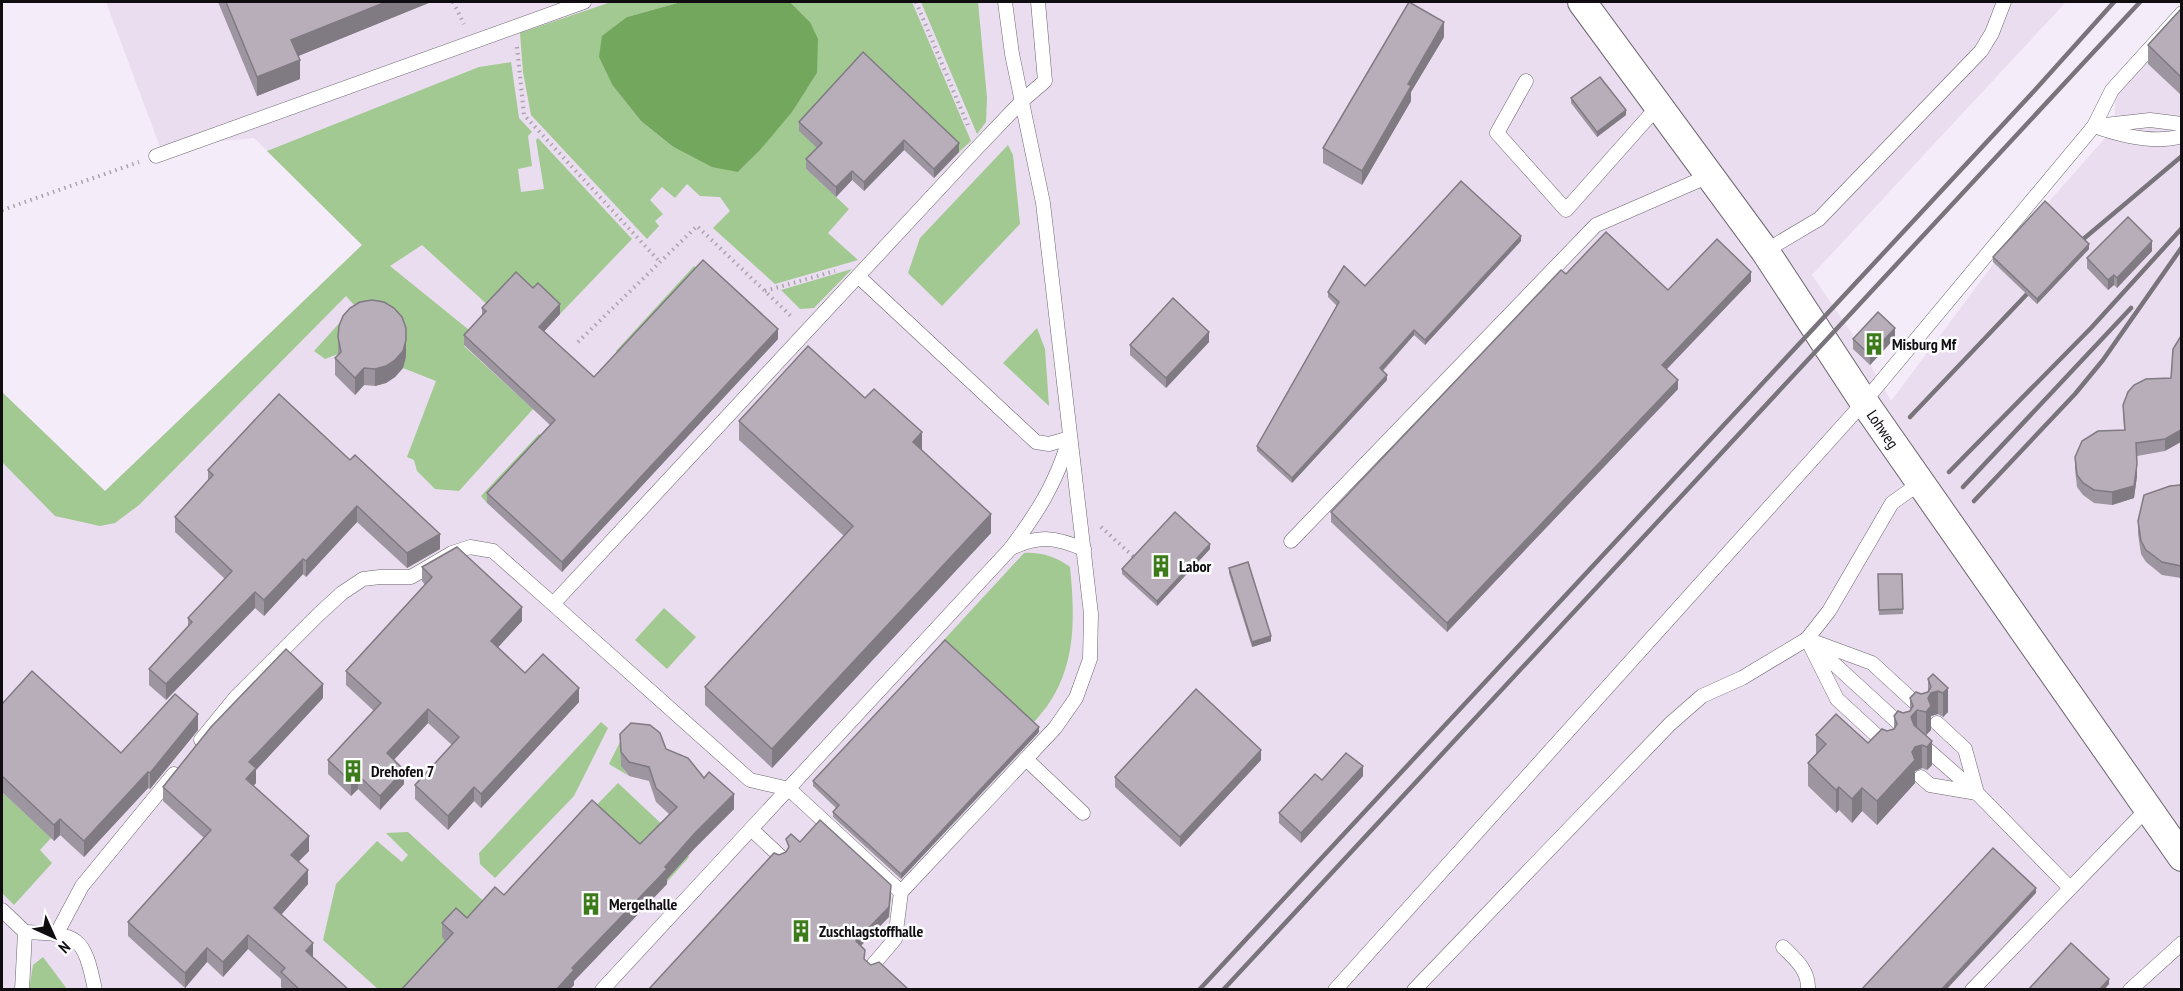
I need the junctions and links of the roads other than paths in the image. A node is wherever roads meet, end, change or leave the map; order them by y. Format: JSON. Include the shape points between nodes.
{"nodes":[{"id":1,"x":584,"y":2,"type":"edge"},
{"id":2,"x":1005,"y":2,"type":"edge"},
{"id":3,"x":1038,"y":2,"type":"edge"},
{"id":4,"x":1582,"y":2,"type":"edge"},
{"id":5,"x":2004,"y":2,"type":"edge"},
{"id":6,"x":2181,"y":13,"type":"edge"},
{"id":7,"x":1526,"y":81,"type":"dead end"},
{"id":8,"x":1023,"y":100,"type":"junction"},
{"id":9,"x":1660,"y":104,"type":"junction"},
{"id":10,"x":2181,"y":124,"type":"edge"},
{"id":11,"x":2094,"y":126,"type":"junction"},
{"id":12,"x":2181,"y":136,"type":"edge"},
{"id":13,"x":156,"y":156,"type":"road end"},
{"id":14,"x":1711,"y":175,"type":"junction"},
{"id":15,"x":1765,"y":250,"type":"junction"},
{"id":16,"x":858,"y":276,"type":"junction"},
{"id":17,"x":1864,"y":402,"type":"junction"},
{"id":18,"x":1070,"y":438,"type":"junction"},
{"id":19,"x":1920,"y":483,"type":"junction"},
{"id":20,"x":1291,"y":541,"type":"dead end"},
{"id":21,"x":1011,"y":548,"type":"junction"},
{"id":22,"x":1084,"y":549,"type":"junction"},
{"id":23,"x":553,"y":604,"type":"junction"},
{"id":24,"x":1807,"y":639,"type":"junction"},
{"id":25,"x":1922,"y":709,"type":"edge"},
{"id":26,"x":1937,"y":723,"type":"edge"},
{"id":27,"x":1904,"y":728,"type":"edge"},
{"id":28,"x":1920,"y":742,"type":"edge"},
{"id":29,"x":1888,"y":746,"type":"edge"},
{"id":30,"x":1026,"y":759,"type":"junction"},
{"id":31,"x":1921,"y":777,"type":"edge"},
{"id":32,"x":789,"y":789,"type":"junction"},
{"id":33,"x":1977,"y":793,"type":"junction"},
{"id":34,"x":2148,"y":809,"type":"junction"},
{"id":35,"x":1083,"y":813,"type":"dead end"},
{"id":36,"x":751,"y":830,"type":"junction"},
{"id":37,"x":780,"y":856,"type":"edge"},
{"id":38,"x":2181,"y":857,"type":"edge"},
{"id":39,"x":2070,"y":888,"type":"junction"},
{"id":40,"x":901,"y":892,"type":"junction"},
{"id":41,"x":2,"y":910,"type":"edge"},
{"id":42,"x":25,"y":932,"type":"junction"},
{"id":43,"x":57,"y":933,"type":"junction"},
{"id":44,"x":2181,"y":943,"type":"edge"},
{"id":45,"x":1784,"y":947,"type":"dead end"},
{"id":46,"x":872,"y":966,"type":"edge"},
{"id":47,"x":22,"y":990,"type":"edge"},
{"id":48,"x":95,"y":990,"type":"edge"},
{"id":49,"x":602,"y":990,"type":"edge"},
{"id":50,"x":1335,"y":990,"type":"edge"},
{"id":51,"x":1414,"y":990,"type":"edge"},
{"id":52,"x":1808,"y":990,"type":"edge"},
{"id":53,"x":1972,"y":990,"type":"edge"},
{"id":54,"x":2130,"y":990,"type":"edge"}],
"edges":[{"from":1,"to":13,"type":"lane"},
{"from":2,"to":8,"type":"lane"},
{"from":3,"to":8,"type":"lane","via":[[1044,81]]},
{"from":4,"to":9,"type":"street","name":"Lohweg"},
{"from":5,"to":15,"type":"lane","via":[[1981,51],[1957,76],[1819,219]]},
{"from":6,"to":11,"type":"lane","via":[[2112,90]]},
{"from":7,"to":9,"type":"lane","via":[[1497,133],[1566,210]]},
{"from":8,"to":16,"type":"lane"},
{"from":8,"to":18,"type":"lane","via":[[1043,203]]},
{"from":9,"to":14,"type":"street","name":"Lohweg"},
{"from":10,"to":11,"type":"lane","via":[[2150,120]]},
{"from":11,"to":12,"type":"lane","via":[[2120,136]]},
{"from":11,"to":17,"type":"lane"},
{"from":14,"to":15,"type":"street","name":"Lohweg"},
{"from":14,"to":20,"type":"lane","via":[[1596,225]]},
{"from":15,"to":17,"type":"street","name":"Lohweg"},
{"from":16,"to":18,"type":"lane","via":[[1036,442],[1048,444]]},
{"from":16,"to":23,"type":"lane"},
{"from":17,"to":19,"type":"street","name":"Lohweg"},
{"from":17,"to":50,"type":"lane"},
{"from":18,"to":21,"type":"lane","via":[[1059,472]]},
{"from":18,"to":22,"type":"lane"},
{"from":19,"to":24,"type":"lane","via":[[1892,503],[1829,611]]},
{"from":19,"to":34,"type":"street","name":"Lohweg"},
{"from":21,"to":22,"type":"lane","via":[[1047,539]]},
{"from":21,"to":32,"type":"lane"},
{"from":22,"to":30,"type":"lane","via":[[1091,614],[1090,659],[1076,698]]},
{"from":23,"to":32,"type":"lane","via":[[750,780]]},
{"from":23,"to":43,"type":"lane","via":[[493,551],[470,547],[411,577],[363,579],[334,600],[236,697],[82,886]]},
{"from":24,"to":25,"type":"lane","via":[[1872,663]]},
{"from":24,"to":27,"type":"lane"},
{"from":24,"to":29,"type":"lane","via":[[1837,699]]},
{"from":24,"to":51,"type":"lane","via":[[1742,678],[1702,696],[1670,724]]},
{"from":26,"to":33,"type":"lane","via":[[1965,749]]},
{"from":28,"to":33,"type":"lane"},
{"from":30,"to":35,"type":"lane"},
{"from":30,"to":40,"type":"lane"},
{"from":31,"to":33,"type":"lane","via":[[1930,785]]},
{"from":32,"to":36,"type":"lane"},
{"from":32,"to":40,"type":"lane"},
{"from":33,"to":39,"type":"lane"},
{"from":34,"to":38,"type":"street","name":"Lohweg"},
{"from":34,"to":39,"type":"lane"},
{"from":36,"to":37,"type":"lane"},
{"from":36,"to":49,"type":"lane"},
{"from":39,"to":53,"type":"lane"},
{"from":40,"to":46,"type":"lane","via":[[895,939]]},
{"from":41,"to":42,"type":"lane"},
{"from":42,"to":43,"type":"lane"},
{"from":42,"to":47,"type":"lane"},
{"from":43,"to":48,"type":"lane","via":[[76,940],[84,949]]},
{"from":44,"to":54,"type":"lane"},
{"from":45,"to":52,"type":"lane","via":[[1804,971]]}]}
